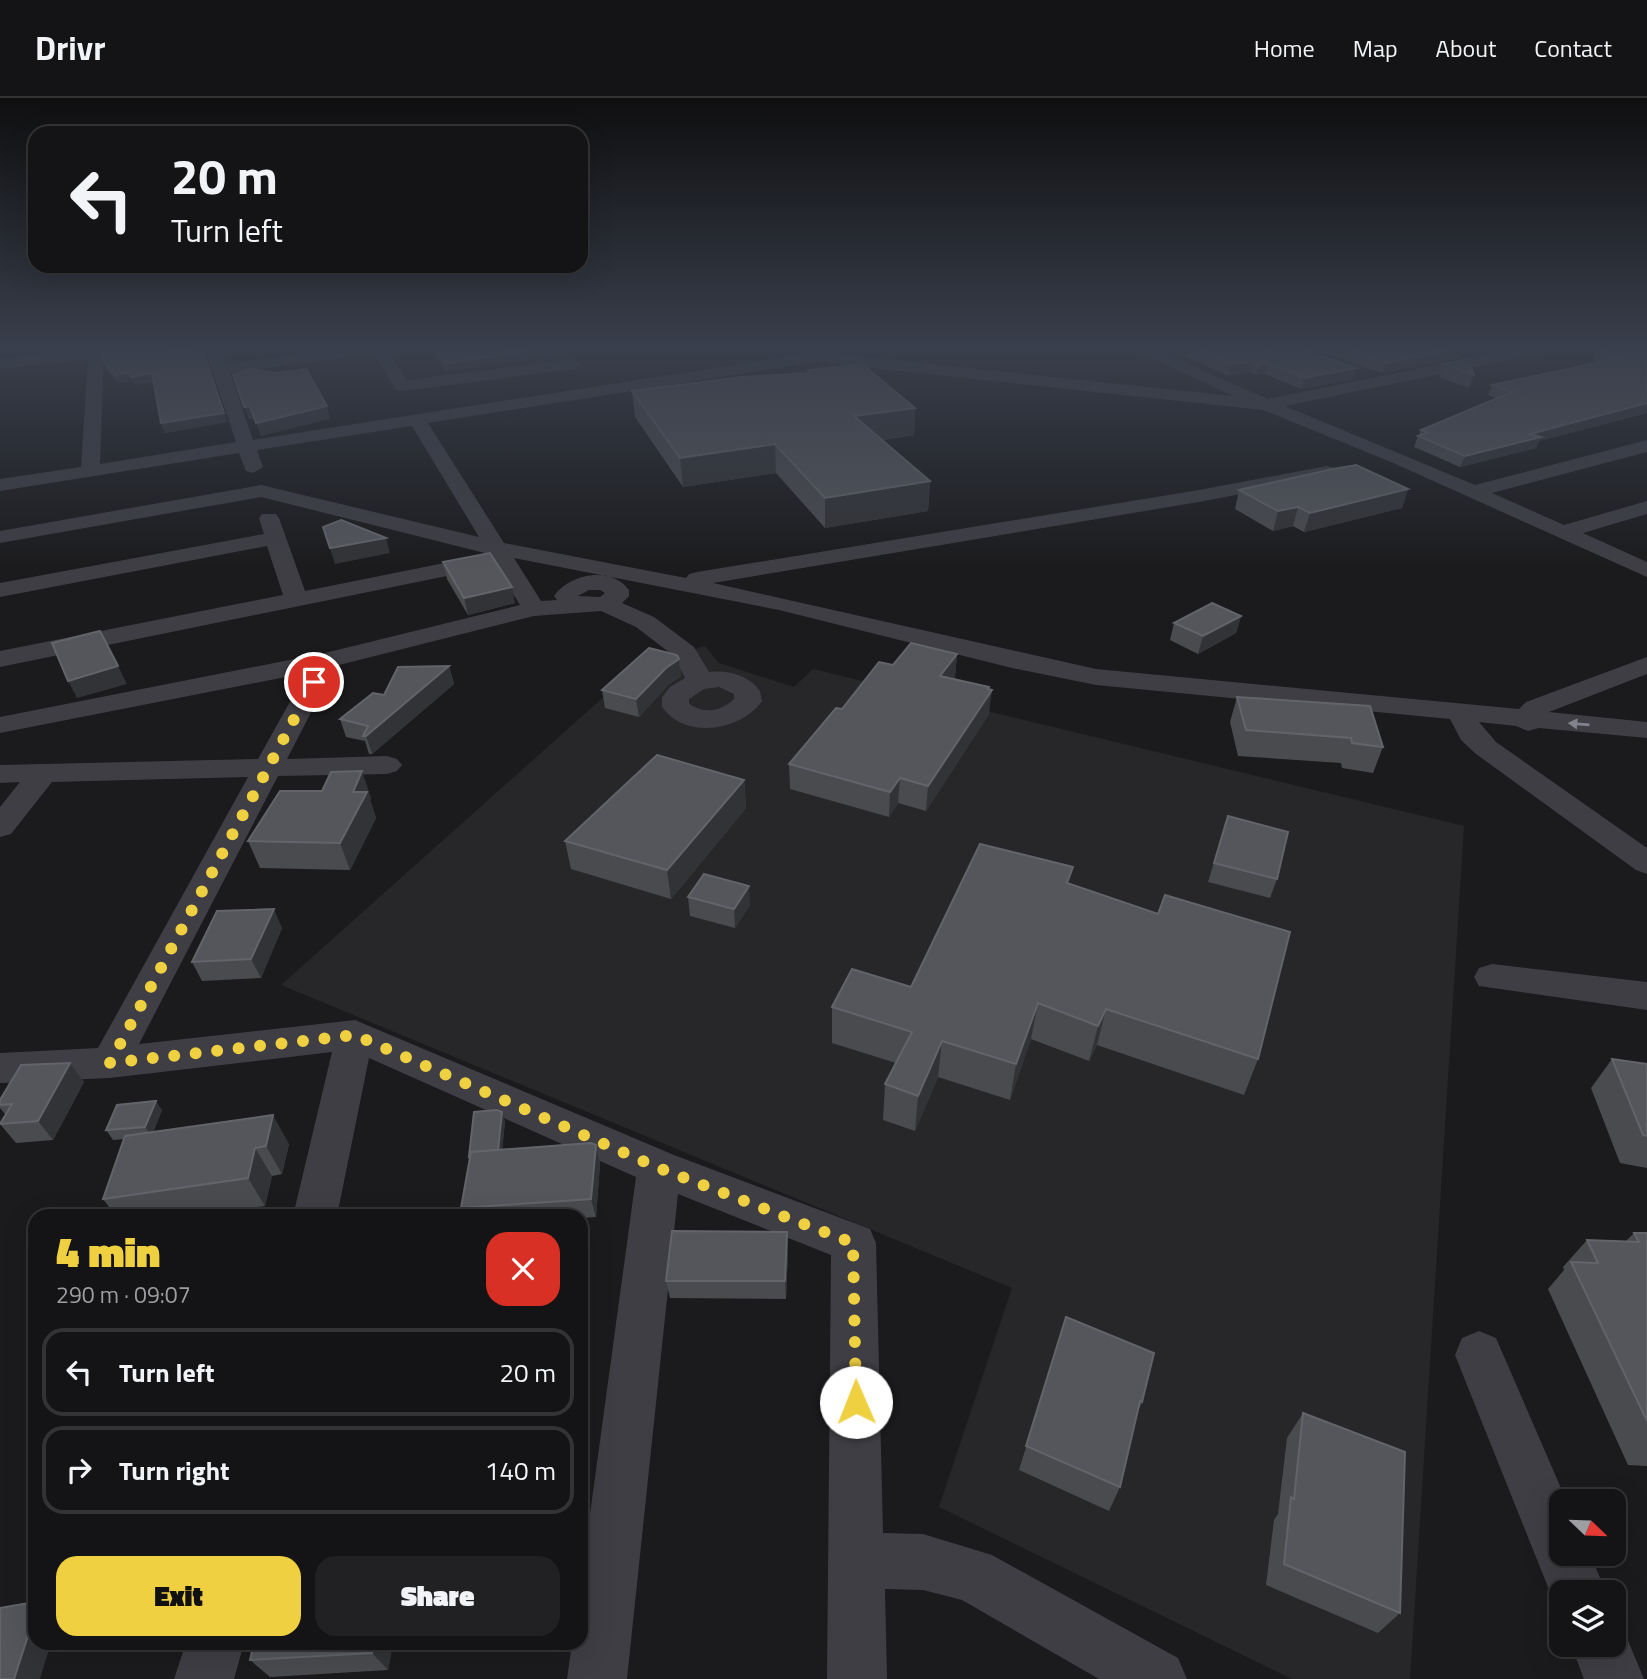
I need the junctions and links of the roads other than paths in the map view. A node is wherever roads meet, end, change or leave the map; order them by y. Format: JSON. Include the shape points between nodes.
{"nodes":[{"id":1,"x":92,"y":422,"type":"edge"},
{"id":2,"x":238,"y":422,"type":"edge"},
{"id":3,"x":392,"y":422,"type":"edge"},
{"id":4,"x":418,"y":422,"type":"edge"},
{"id":5,"x":1308,"y":422,"type":"edge"},
{"id":6,"x":246,"y":445,"type":"junction"},
{"id":7,"x":1647,"y":446,"type":"edge"},
{"id":8,"x":1398,"y":458,"type":"junction"},
{"id":9,"x":90,"y":471,"type":"junction"},
{"id":10,"x":0,"y":485,"type":"edge"},
{"id":11,"x":261,"y":491,"type":"junction"},
{"id":12,"x":1473,"y":492,"type":"junction"},
{"id":13,"x":1647,"y":507,"type":"edge"},
{"id":14,"x":1563,"y":532,"type":"junction"},
{"id":15,"x":0,"y":537,"type":"edge"},
{"id":16,"x":276,"y":538,"type":"junction"},
{"id":17,"x":503,"y":559,"type":"junction"},
{"id":18,"x":561,"y":559,"type":"junction"},
{"id":19,"x":1647,"y":570,"type":"edge"},
{"id":20,"x":676,"y":582,"type":"junction"},
{"id":21,"x":0,"y":590,"type":"edge"},
{"id":22,"x":608,"y":591,"type":"junction"},
{"id":23,"x":296,"y":599,"type":"junction"},
{"id":24,"x":570,"y":600,"type":"junction"},
{"id":25,"x":534,"y":610,"type":"junction"},
{"id":26,"x":0,"y":659,"type":"edge"},
{"id":27,"x":325,"y":661,"type":"junction"},
{"id":28,"x":1647,"y":665,"type":"edge"},
{"id":29,"x":700,"y":681,"type":"dead end"},
{"id":30,"x":0,"y":724,"type":"edge"},
{"id":31,"x":1466,"y":724,"type":"junction"},
{"id":32,"x":1530,"y":730,"type":"junction"},
{"id":33,"x":1647,"y":730,"type":"edge"},
{"id":34,"x":1647,"y":751,"type":"edge"},
{"id":35,"x":387,"y":765,"type":"dead end"},
{"id":36,"x":268,"y":767,"type":"junction"},
{"id":37,"x":0,"y":774,"type":"edge"},
{"id":38,"x":42,"y":775,"type":"junction"},
{"id":39,"x":0,"y":827,"type":"edge"},
{"id":40,"x":1647,"y":863,"type":"edge"},
{"id":41,"x":1492,"y":977,"type":"dead end"},
{"id":42,"x":1647,"y":996,"type":"edge"},
{"id":43,"x":355,"y":1035,"type":"junction"},
{"id":44,"x":110,"y":1063,"type":"junction"},
{"id":45,"x":0,"y":1068,"type":"edge"},
{"id":46,"x":659,"y":1168,"type":"junction"},
{"id":47,"x":317,"y":1209,"type":"edge"},
{"id":48,"x":1479,"y":1354,"type":"dead end"},
{"id":49,"x":1549,"y":1522,"type":"edge"},
{"id":50,"x":858,"y":1560,"type":"junction"},
{"id":51,"x":213,"y":1650,"type":"edge"},
{"id":52,"x":1605,"y":1657,"type":"edge"},
{"id":53,"x":204,"y":1679,"type":"edge"},
{"id":54,"x":597,"y":1679,"type":"edge"},
{"id":55,"x":857,"y":1679,"type":"edge"},
{"id":56,"x":1157,"y":1679,"type":"edge"},
{"id":57,"x":1614,"y":1679,"type":"edge"}],
"edges":[{"from":1,"to":9,"type":"street"},
{"from":2,"to":6,"type":"street"},
{"from":3,"to":6,"type":"street"},
{"from":4,"to":17,"type":"street"},
{"from":5,"to":8,"type":"street"},
{"from":6,"to":9,"type":"street"},
{"from":6,"to":11,"type":"street"},
{"from":7,"to":12,"type":"street"},
{"from":8,"to":12,"type":"street"},
{"from":8,"to":20,"type":"street","via":[[1199,496]]},
{"from":9,"to":10,"type":"street"},
{"from":11,"to":15,"type":"street"},
{"from":11,"to":16,"type":"street"},
{"from":11,"to":17,"type":"street"},
{"from":12,"to":14,"type":"street"},
{"from":13,"to":14,"type":"street"},
{"from":14,"to":19,"type":"street"},
{"from":16,"to":21,"type":"street"},
{"from":16,"to":23,"type":"street"},
{"from":17,"to":18,"type":"street"},
{"from":17,"to":23,"type":"street"},
{"from":17,"to":24,"type":"street"},
{"from":17,"to":25,"type":"street"},
{"from":18,"to":20,"type":"street"},
{"from":18,"to":22,"type":"street"},
{"from":20,"to":22,"type":"street"},
{"from":20,"to":31,"type":"street","via":[[768,618],[1077,688],[1160,700]]},
{"from":22,"to":24,"type":"street"},
{"from":22,"to":29,"type":"street","via":[[685,652]]},
{"from":23,"to":26,"type":"street"},
{"from":24,"to":25,"type":"street"},
{"from":25,"to":27,"type":"street"},
{"from":27,"to":30,"type":"street"},
{"from":27,"to":36,"type":"street"},
{"from":28,"to":32,"type":"street","via":[[1536,708]]},
{"from":31,"to":32,"type":"street"},
{"from":31,"to":40,"type":"street","via":[[1499,758]]},
{"from":33,"to":32,"type":"street","one_way":true},
{"from":32,"to":34,"type":"street"},
{"from":35,"to":36,"type":"street"},
{"from":36,"to":38,"type":"street"},
{"from":36,"to":44,"type":"street"},
{"from":37,"to":38,"type":"street"},
{"from":38,"to":39,"type":"street"},
{"from":41,"to":42,"type":"street"},
{"from":43,"to":44,"type":"street"},
{"from":43,"to":46,"type":"street"},
{"from":43,"to":47,"type":"street"},
{"from":44,"to":45,"type":"street"},
{"from":46,"to":50,"type":"street","via":[[853,1243]]},
{"from":46,"to":54,"type":"street"},
{"from":48,"to":49,"type":"street"},
{"from":50,"to":55,"type":"street"},
{"from":50,"to":56,"type":"street","via":[[923,1562],[972,1575]]},
{"from":51,"to":53,"type":"street"},
{"from":52,"to":57,"type":"street"}]}
